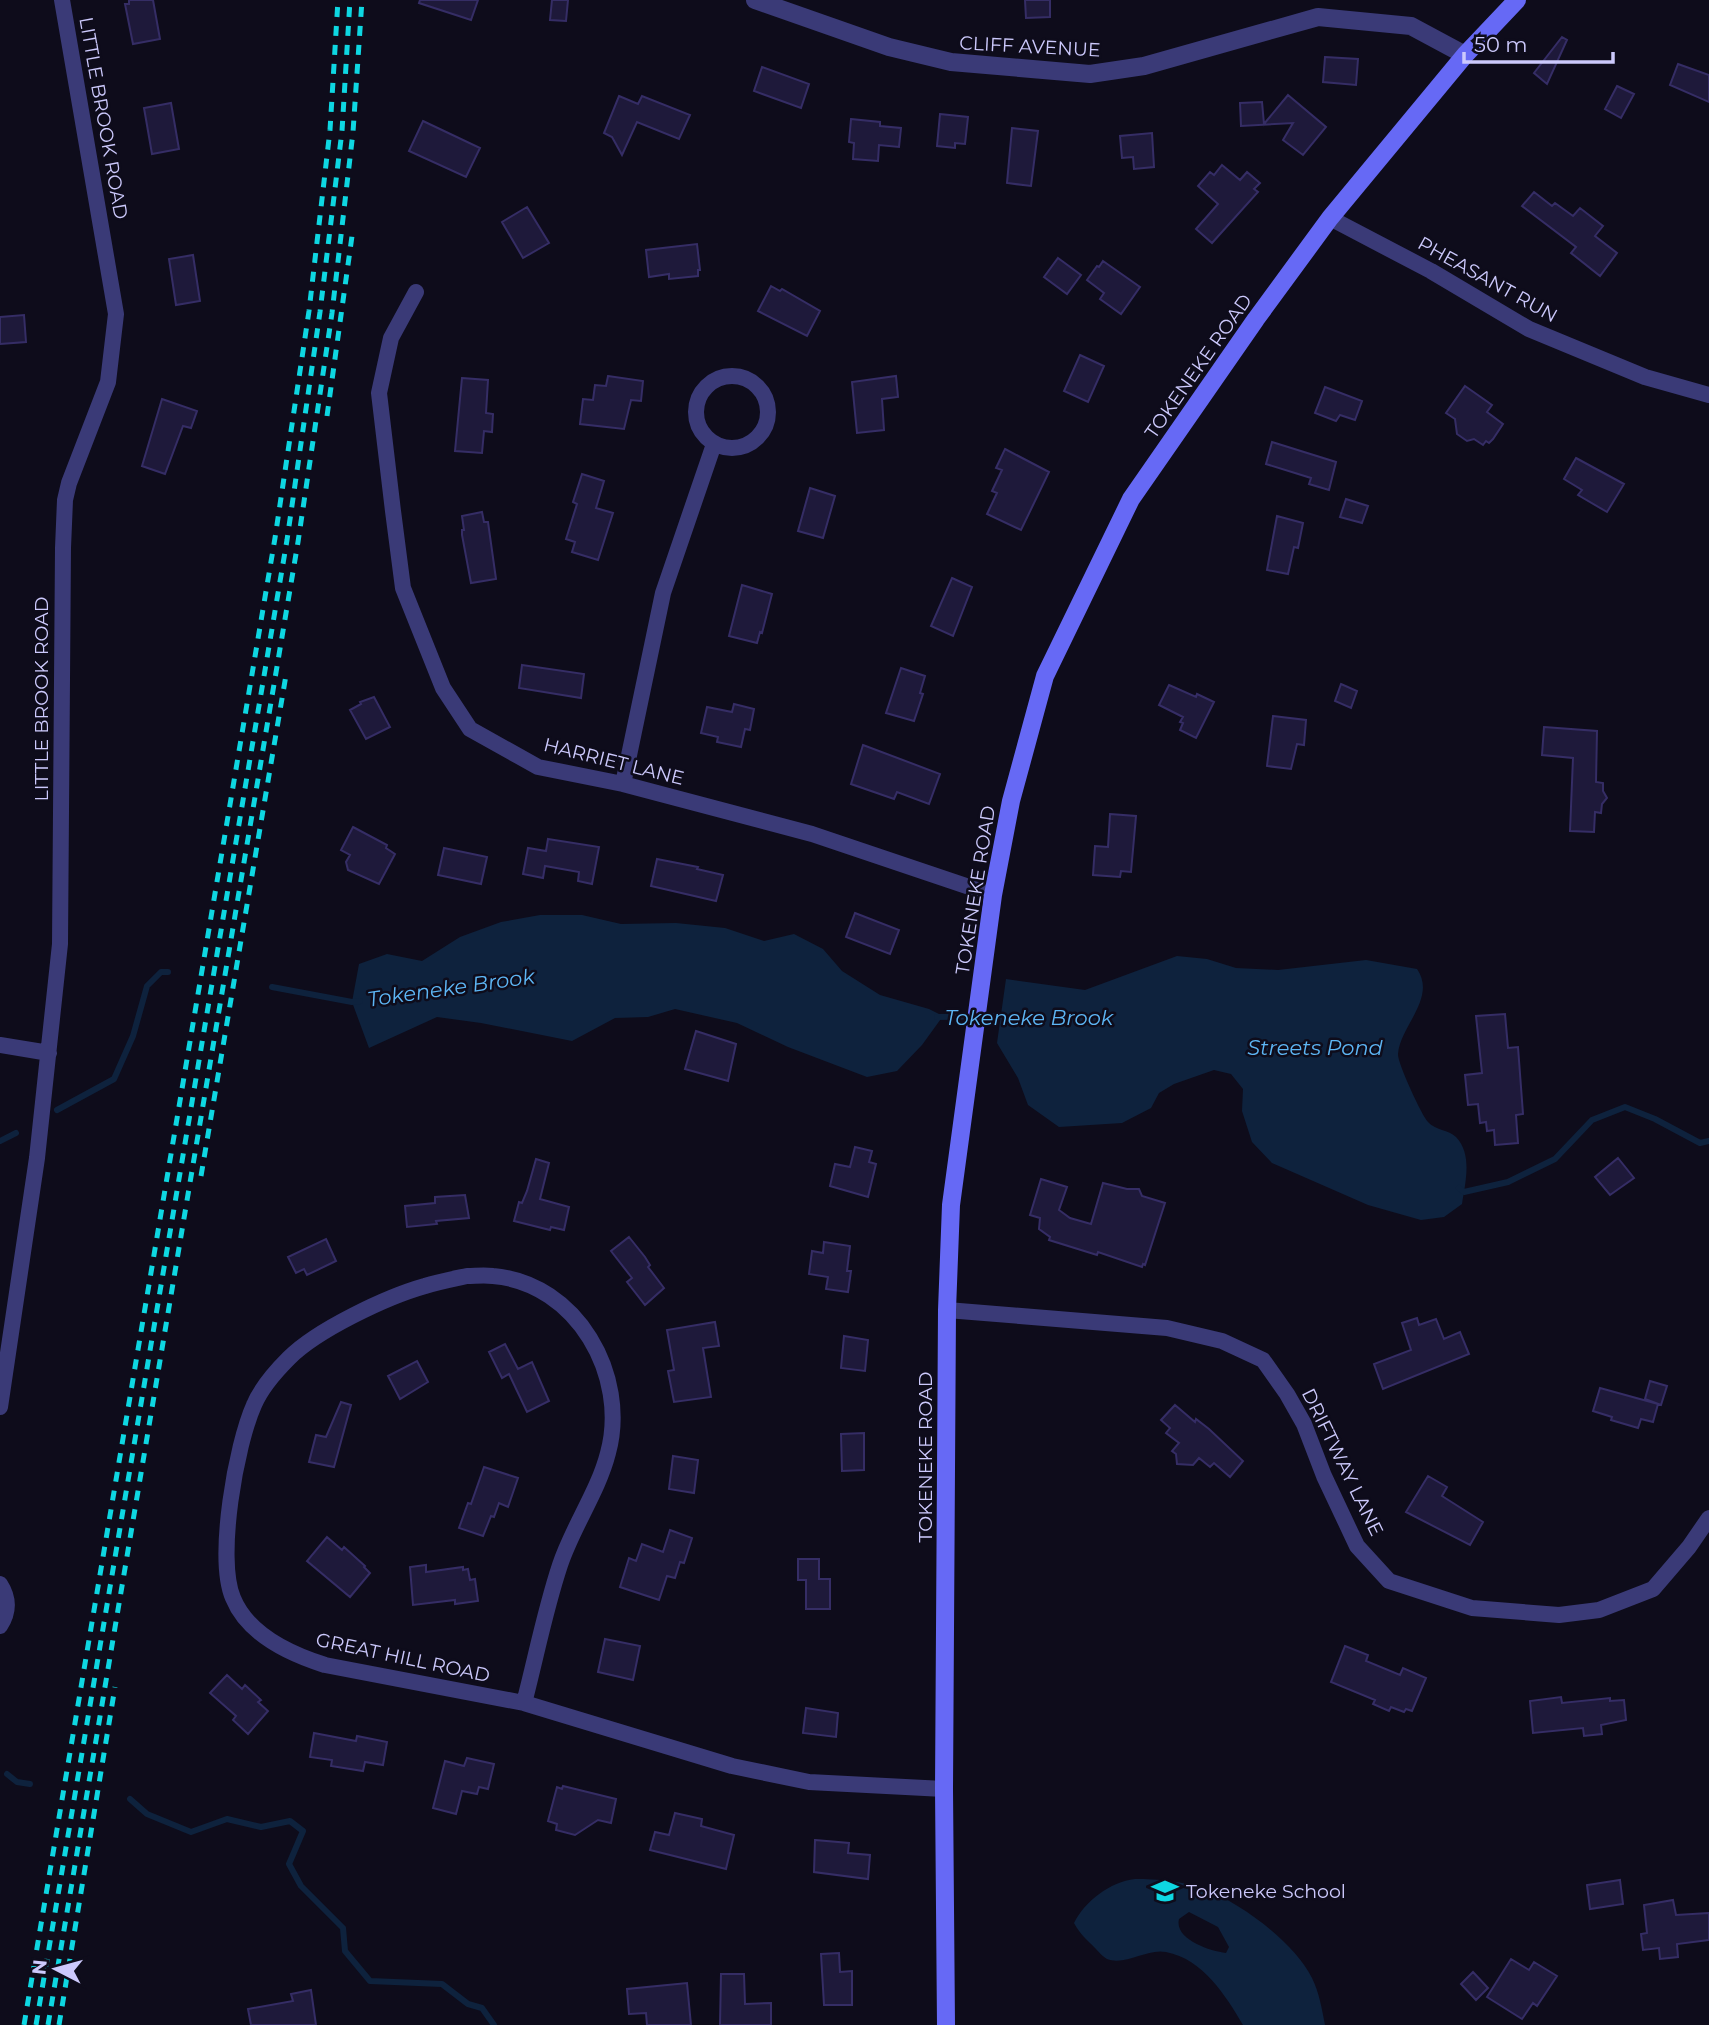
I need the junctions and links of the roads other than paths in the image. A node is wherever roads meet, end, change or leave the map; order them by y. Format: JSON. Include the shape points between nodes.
{"nodes":[{"id":1,"x":62,"y":0,"type":"edge"},
{"id":2,"x":755,"y":0,"type":"edge"},
{"id":3,"x":1517,"y":0,"type":"edge"},
{"id":4,"x":1465,"y":55,"type":"junction"},
{"id":5,"x":1330,"y":218,"type":"junction"},
{"id":6,"x":416,"y":292,"type":"dead end"},
{"id":7,"x":1709,"y":396,"type":"edge"},
{"id":8,"x":714,"y":444,"type":"junction"},
{"id":9,"x":623,"y":784,"type":"junction"},
{"id":10,"x":993,"y":895,"type":"junction"},
{"id":11,"x":0,"y":1045,"type":"edge"},
{"id":12,"x":49,"y":1053,"type":"junction"},
{"id":13,"x":947,"y":1310,"type":"junction"},
{"id":14,"x":0,"y":1407,"type":"edge"},
{"id":15,"x":1709,"y":1518,"type":"edge"},
{"id":16,"x":0,"y":1584,"type":"edge"},
{"id":17,"x":0,"y":1626,"type":"edge"},
{"id":18,"x":524,"y":1703,"type":"junction"},
{"id":19,"x":944,"y":1789,"type":"junction"},
{"id":20,"x":946,"y":2025,"type":"edge"}],
"edges":[{"from":1,"to":12,"type":"street","name":"LITTLE BROOK ROAD","via":[[116,314],[108,382],[65,500],[60,944]]},
{"from":2,"to":4,"type":"street","name":"CLIFF AVENUE","via":[[889,47],[951,62],[1090,74],[1144,66],[1318,17],[1411,26]]},
{"from":3,"to":4,"type":"main road","name":"TOKENEKE ROAD"},
{"from":4,"to":5,"type":"main road","name":"TOKENEKE ROAD"},
{"from":5,"to":7,"type":"street","name":"PHEASANT RUN","via":[[1529,329],[1644,376]]},
{"from":5,"to":10,"type":"main road","name":"TOKENEKE ROAD","via":[[1131,499],[1045,676],[1011,801]]},
{"from":6,"to":9,"type":"street","name":"HARRIET LANE","via":[[391,338],[379,393],[404,589],[443,688],[470,729],[538,767]]},
{"from":8,"to":8,"type":"street","via":[[742,447],[764,430],[768,402],[751,379],[723,376],[700,393],[697,421]]},
{"from":8,"to":9,"type":"street","via":[[663,593]]},
{"from":9,"to":10,"type":"street","name":"HARRIET LANE","via":[[812,834]]},
{"from":10,"to":13,"type":"main road","name":"TOKENEKE ROAD","via":[[951,1205]]},
{"from":11,"to":12,"type":"street"},
{"from":12,"to":14,"type":"street","name":"LITTLE BROOK ROAD"},
{"from":13,"to":15,"type":"street","name":"DRIFTWAY LANE","via":[[1167,1328],[1222,1341],[1263,1360],[1304,1424],[1357,1546],[1389,1581],[1472,1608],[1559,1615],[1610,1606],[1653,1589]]},
{"from":13,"to":19,"type":"main road","name":"TOKENEKE ROAD"},
{"from":16,"to":17,"type":"street","via":[[7,1606]]},
{"from":18,"to":18,"type":"street","name":"GREAT HILL ROAD","via":[[299,1657],[273,1643],[248,1621],[233,1599],[225,1569],[243,1438],[254,1404],[272,1377],[312,1339],[372,1307],[424,1286],[467,1276],[519,1282],[565,1308],[586,1332],[611,1387],[609,1452],[560,1564]]},
{"from":18,"to":19,"type":"street","name":"GREAT HILL ROAD","via":[[732,1766],[808,1782]]},
{"from":19,"to":20,"type":"main road","name":"TOKENEKE ROAD"}]}
